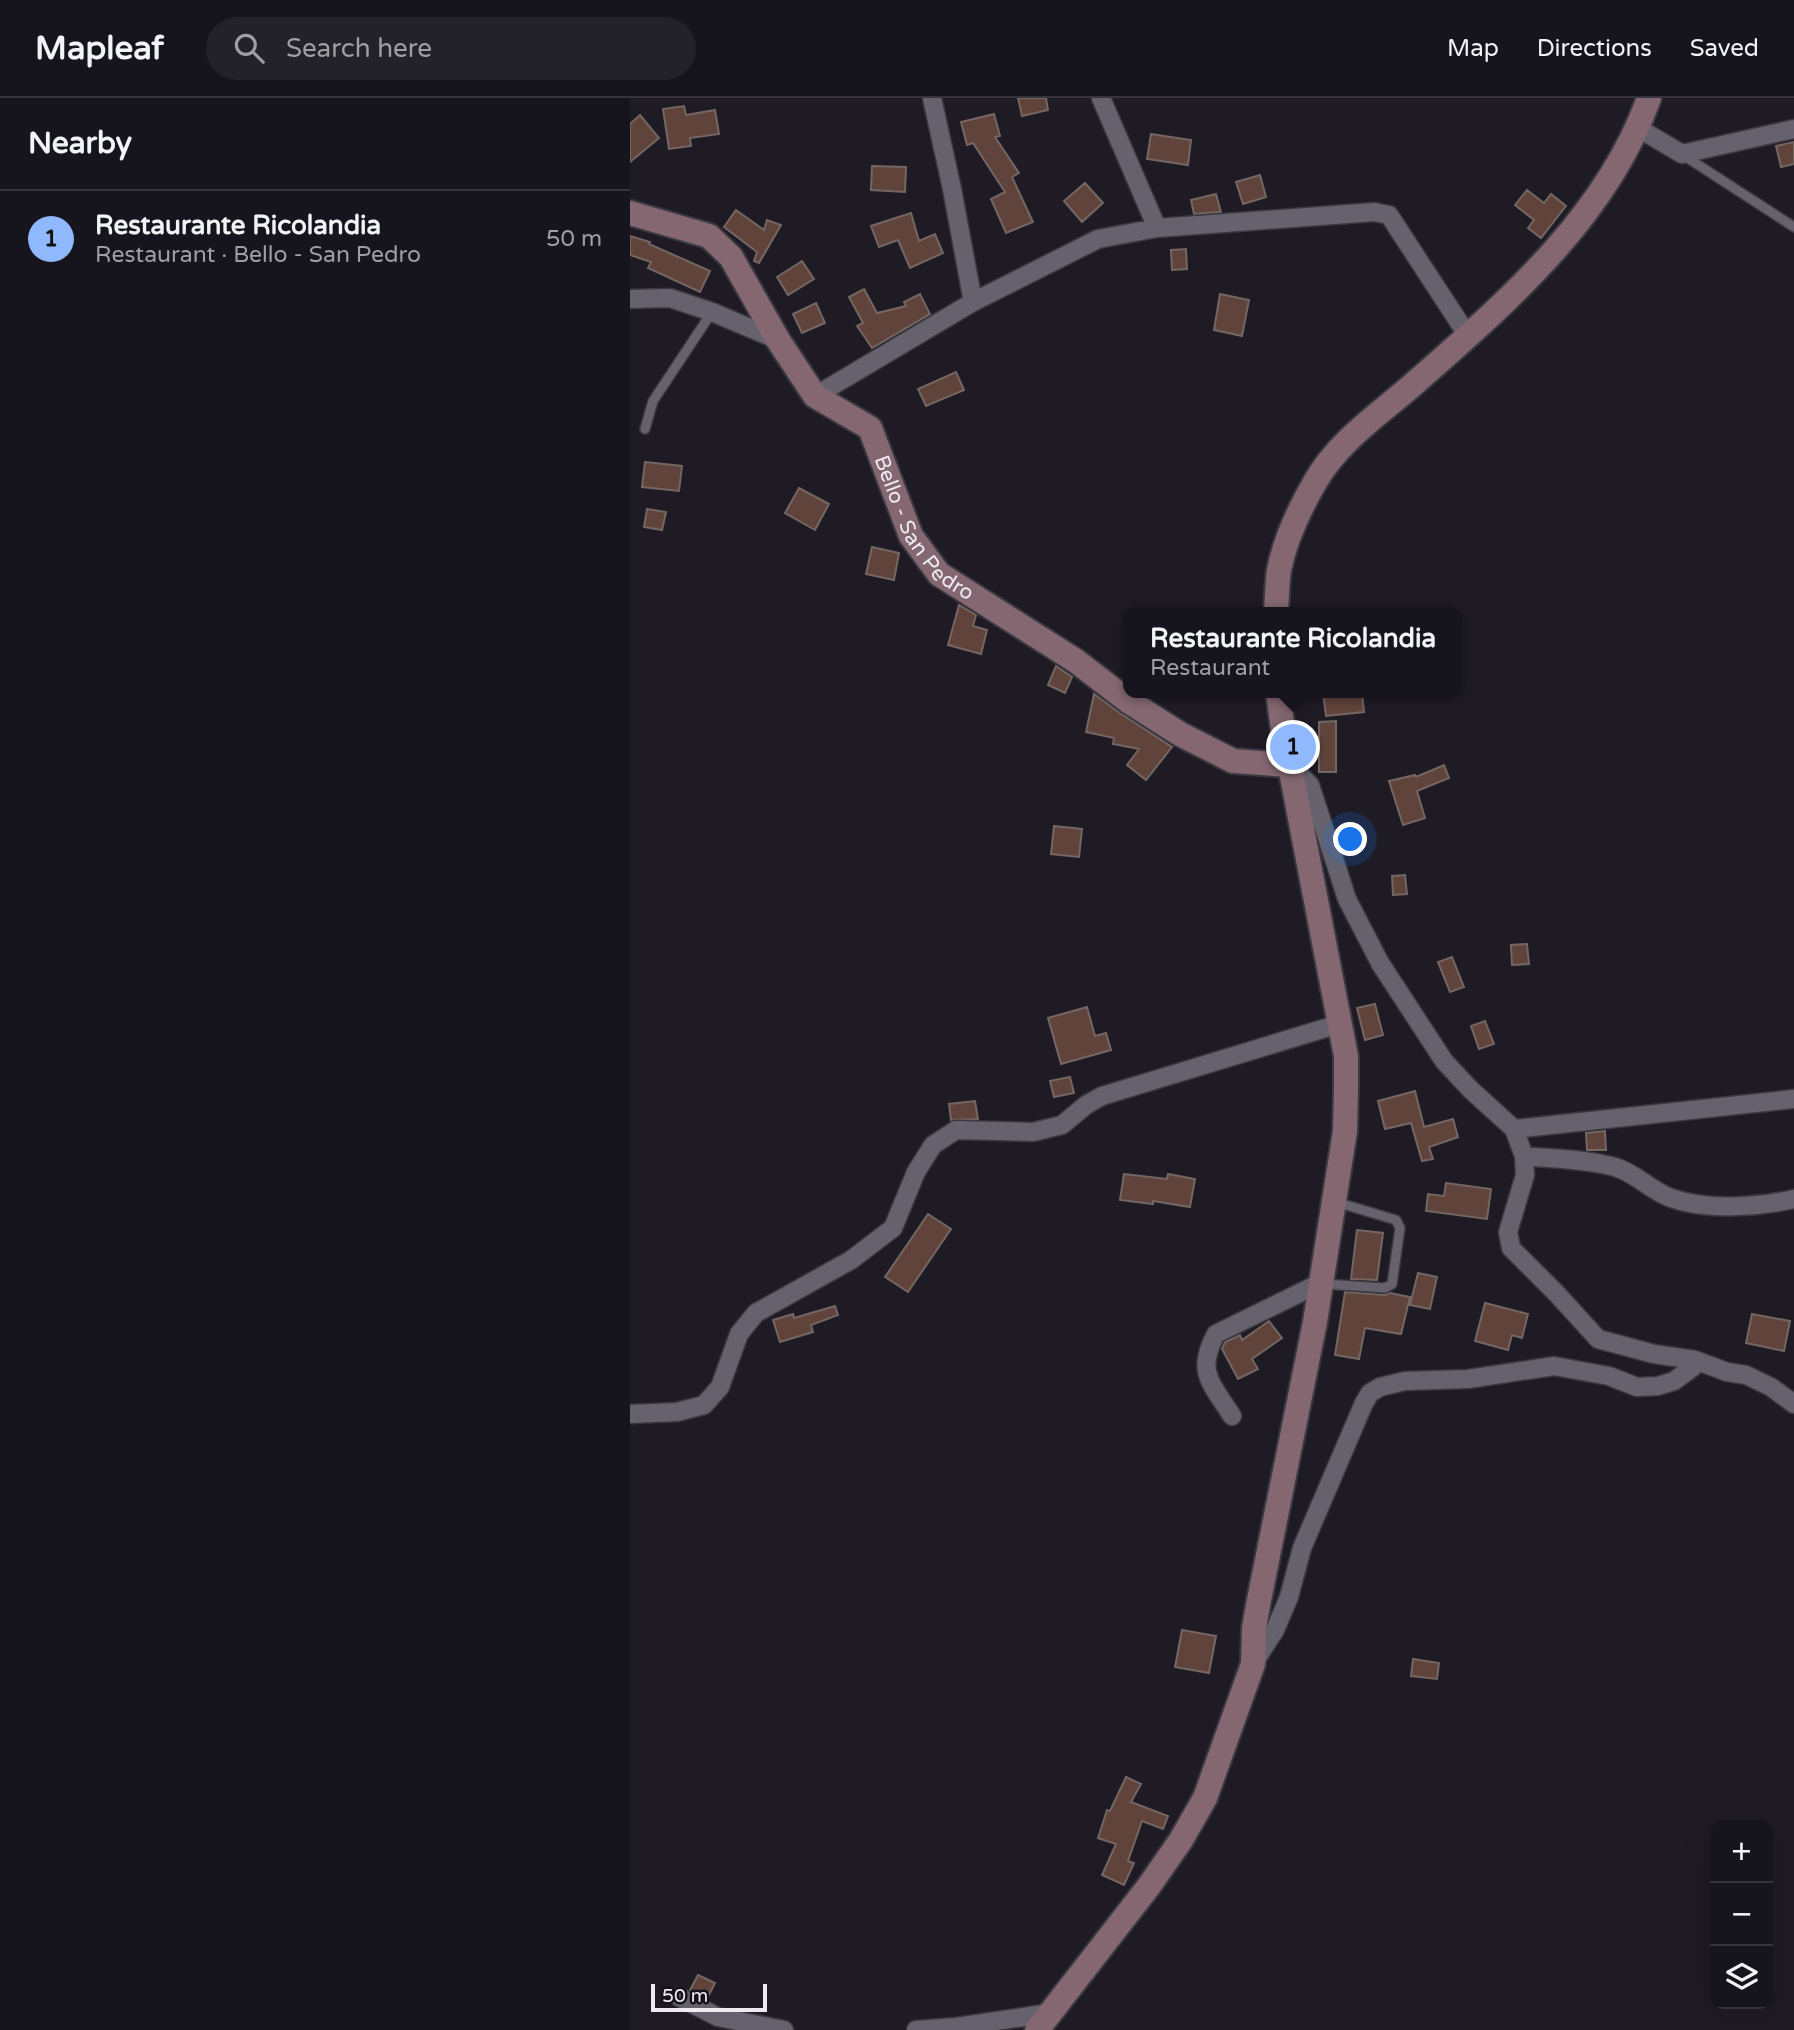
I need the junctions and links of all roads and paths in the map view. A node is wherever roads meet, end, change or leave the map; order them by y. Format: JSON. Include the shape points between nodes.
{"nodes":[{"id":1,"x":932,"y":98,"type":"edge"},
{"id":2,"x":1101,"y":98,"type":"edge"},
{"id":3,"x":1648,"y":98,"type":"edge"},
{"id":4,"x":1638,"y":128,"type":"junction"},
{"id":5,"x":1794,"y":129,"type":"edge"},
{"id":6,"x":1682,"y":154,"type":"junction"},
{"id":7,"x":630,"y":213,"type":"edge"},
{"id":8,"x":1794,"y":227,"type":"edge"},
{"id":9,"x":1157,"y":228,"type":"junction"},
{"id":10,"x":630,"y":299,"type":"edge"},
{"id":11,"x":973,"y":302,"type":"junction"},
{"id":12,"x":712,"y":312,"type":"junction"},
{"id":13,"x":1468,"y":336,"type":"junction"},
{"id":14,"x":778,"y":340,"type":"junction"},
{"id":15,"x":815,"y":396,"type":"junction"},
{"id":16,"x":645,"y":429,"type":"dead end"},
{"id":17,"x":1276,"y":607,"type":"edge"},
{"id":18,"x":1123,"y":697,"type":"edge"},
{"id":19,"x":1124,"y":698,"type":"edge"},
{"id":20,"x":1279,"y":698,"type":"edge"},
{"id":21,"x":1290,"y":765,"type":"junction"},
{"id":22,"x":1339,"y":1024,"type":"junction"},
{"id":23,"x":1794,"y":1099,"type":"edge"},
{"id":24,"x":1514,"y":1129,"type":"junction"},
{"id":25,"x":1524,"y":1156,"type":"junction"},
{"id":26,"x":1794,"y":1199,"type":"edge"},
{"id":27,"x":1334,"y":1201,"type":"junction"},
{"id":28,"x":1320,"y":1283,"type":"junction"},
{"id":29,"x":1696,"y":1360,"type":"junction"},
{"id":30,"x":1794,"y":1404,"type":"edge"},
{"id":31,"x":630,"y":1414,"type":"edge"},
{"id":32,"x":1232,"y":1416,"type":"dead end"},
{"id":33,"x":1253,"y":1664,"type":"junction"},
{"id":34,"x":679,"y":1997,"type":"dead end"},
{"id":35,"x":1043,"y":2022,"type":"edge"},
{"id":36,"x":784,"y":2030,"type":"edge"},
{"id":37,"x":916,"y":2030,"type":"edge"}],
"edges":[{"from":1,"to":11,"type":"street"},
{"from":2,"to":9,"type":"street"},
{"from":3,"to":4,"type":"main road"},
{"from":4,"to":6,"type":"street"},
{"from":4,"to":13,"type":"main road","via":[[1573,232]]},
{"from":5,"to":6,"type":"street"},
{"from":6,"to":8,"type":"lane"},
{"from":7,"to":14,"type":"main road","name":"Bello - San Pedro","via":[[709,236],[731,257]]},
{"from":9,"to":11,"type":"street","via":[[1098,239]]},
{"from":9,"to":13,"type":"street","via":[[1374,212],[1389,215]]},
{"from":10,"to":12,"type":"street","via":[[670,298]]},
{"from":11,"to":15,"type":"street"},
{"from":12,"to":14,"type":"street"},
{"from":12,"to":16,"type":"lane","via":[[653,401]]},
{"from":13,"to":17,"type":"main road","via":[[1351,436],[1315,480],[1279,570]]},
{"from":14,"to":15,"type":"main road","name":"Bello - San Pedro"},
{"from":15,"to":18,"type":"main road","name":"Bello - San Pedro","via":[[870,428],[911,536],[939,574],[1076,661]]},
{"from":19,"to":21,"type":"main road","name":"Bello - San Pedro","via":[[1233,761]]},
{"from":20,"to":21,"type":"main road"},
{"from":21,"to":22,"type":"main road"},
{"from":21,"to":24,"type":"street","via":[[1310,785],[1347,899],[1380,963],[1444,1061]]},
{"from":22,"to":27,"type":"main road","via":[[1346,1056],[1345,1131]]},
{"from":22,"to":31,"type":"street","via":[[1102,1096],[1062,1125],[1033,1132],[956,1130],[933,1145],[916,1172],[893,1228],[851,1260],[756,1313],[739,1334],[720,1387],[704,1405],[677,1412]]},
{"from":23,"to":24,"type":"street"},
{"from":24,"to":25,"type":"street"},
{"from":25,"to":26,"type":"street","via":[[1618,1167],[1670,1198],[1707,1205],[1746,1207]]},
{"from":25,"to":29,"type":"street","via":[[1525,1175],[1508,1232],[1511,1248],[1598,1339]]},
{"from":27,"to":28,"type":"main road"},
{"from":27,"to":28,"type":"lane","via":[[1396,1220],[1399,1228],[1391,1284],[1385,1288]]},
{"from":28,"to":32,"type":"street","via":[[1216,1334],[1208,1349],[1206,1373]]},
{"from":28,"to":33,"type":"main road","via":[[1257,1609]]},
{"from":29,"to":30,"type":"street","via":[[1746,1375]]},
{"from":29,"to":33,"type":"street","via":[[1674,1381],[1658,1386],[1637,1387],[1609,1376],[1554,1366],[1468,1380],[1405,1381],[1370,1393],[1302,1548],[1275,1630]]},
{"from":33,"to":35,"type":"main road","via":[[1205,1798],[1181,1840]]},
{"from":34,"to":36,"type":"street","via":[[718,2017]]},
{"from":35,"to":37,"type":"street"}]}
